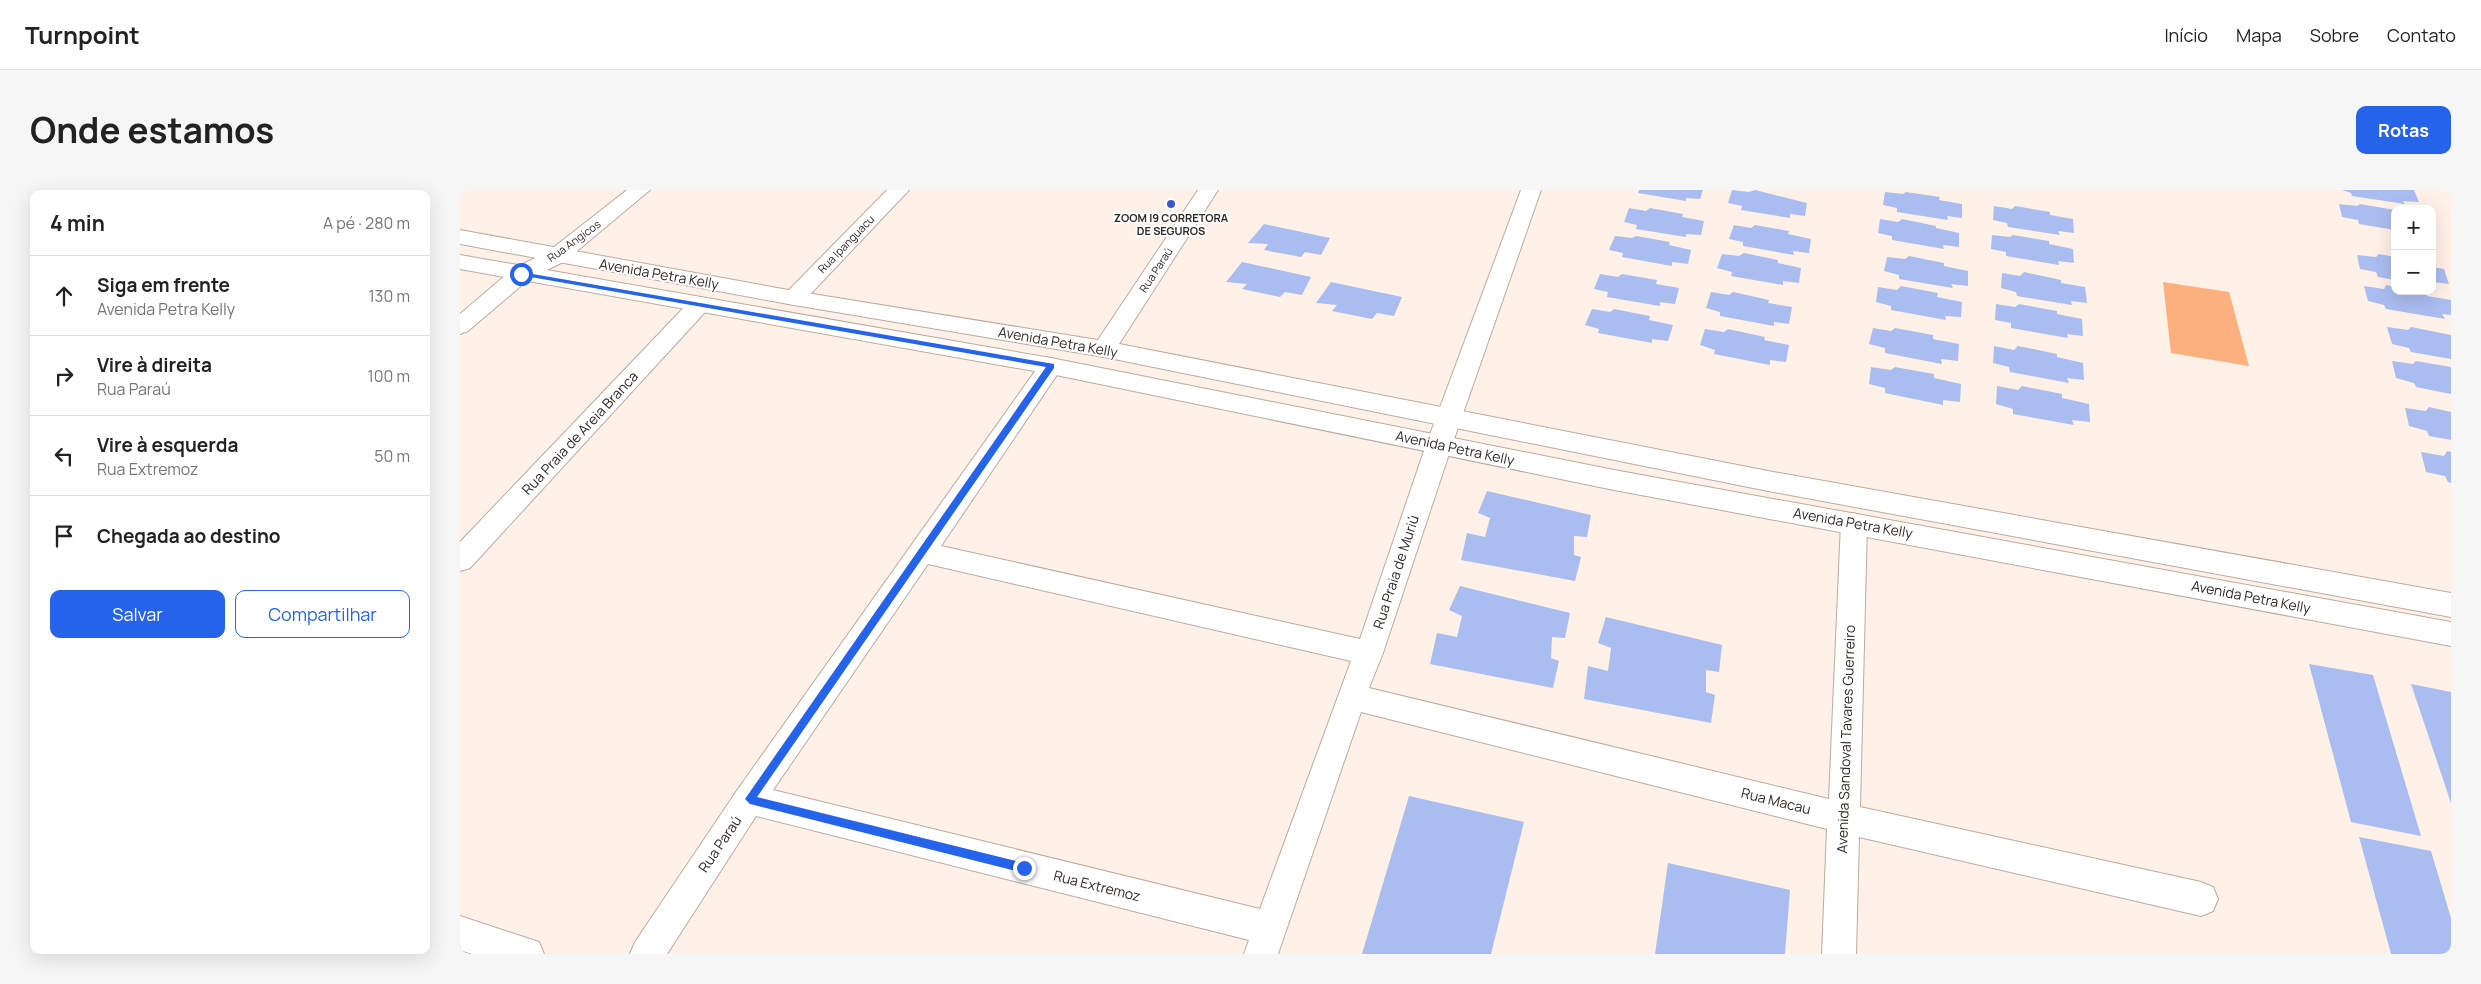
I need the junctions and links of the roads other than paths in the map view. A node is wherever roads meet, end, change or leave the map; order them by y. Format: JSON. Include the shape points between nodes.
{"nodes":[{"id":1,"x":640,"y":190,"type":"edge"},
{"id":2,"x":899,"y":190,"type":"edge"},
{"id":3,"x":1208,"y":190,"type":"edge"},
{"id":4,"x":1531,"y":190,"type":"edge"},
{"id":5,"x":460,"y":237,"type":"edge"},
{"id":6,"x":557,"y":256,"type":"junction"},
{"id":7,"x":460,"y":262,"type":"edge"},
{"id":8,"x":521,"y":274,"type":"junction"},
{"id":9,"x":794,"y":298,"type":"junction"},
{"id":10,"x":699,"y":305,"type":"junction"},
{"id":11,"x":460,"y":326,"type":"edge"},
{"id":12,"x":1104,"y":349,"type":"junction"},
{"id":13,"x":1051,"y":366,"type":"junction"},
{"id":14,"x":1449,"y":418,"type":"junction"},
{"id":15,"x":1438,"y":445,"type":"junction"},
{"id":16,"x":1854,"y":523,"type":"junction"},
{"id":17,"x":921,"y":552,"type":"junction"},
{"id":18,"x":2155,"y":552,"type":"junction"},
{"id":19,"x":460,"y":560,"type":"edge"},
{"id":20,"x":2160,"y":580,"type":"junction"},
{"id":21,"x":2451,"y":605,"type":"edge"},
{"id":22,"x":2451,"y":634,"type":"edge"},
{"id":23,"x":1369,"y":653,"type":"junction"},
{"id":24,"x":1352,"y":696,"type":"junction"},
{"id":25,"x":750,"y":799,"type":"junction"},
{"id":26,"x":1843,"y":818,"type":"junction"},
{"id":27,"x":2201,"y":899,"type":"dead end"},
{"id":28,"x":460,"y":933,"type":"edge"},
{"id":29,"x":1265,"y":941,"type":"edge"},
{"id":30,"x":527,"y":954,"type":"edge"},
{"id":31,"x":647,"y":954,"type":"edge"},
{"id":32,"x":1839,"y":954,"type":"edge"}],
"edges":[{"from":1,"to":6,"type":"street","name":"Rua Angicos"},
{"from":2,"to":9,"type":"street","name":"Rua Ipanguacu"},
{"from":3,"to":12,"type":"street","name":"Rua Paraú"},
{"from":4,"to":14,"type":"street","name":"Rua Praia de Muriú"},
{"from":5,"to":6,"type":"street","name":"Avenida Petra Kelly"},
{"from":6,"to":8,"type":"street","name":"Rua Angicos"},
{"from":6,"to":9,"type":"street","name":"Avenida Petra Kelly"},
{"from":7,"to":8,"type":"street","name":"Avenida Petra Kelly"},
{"from":8,"to":10,"type":"street","name":"Avenida Petra Kelly"},
{"from":8,"to":11,"type":"street","name":"Rua Angicos"},
{"from":9,"to":12,"type":"street","name":"Avenida Petra Kelly"},
{"from":10,"to":13,"type":"street","name":"Avenida Petra Kelly"},
{"from":10,"to":19,"type":"street","name":"Rua Praia de Areia Branca"},
{"from":12,"to":14,"type":"street","name":"Avenida Petra Kelly"},
{"from":13,"to":15,"type":"street","name":"Avenida Petra Kelly"},
{"from":13,"to":17,"type":"street","name":"Rua Paraú"},
{"from":14,"to":15,"type":"street","name":"Rua Praia de Muriú"},
{"from":14,"to":18,"type":"street","name":"Avenida Petra Kelly"},
{"from":15,"to":16,"type":"street","name":"Avenida Petra Kelly"},
{"from":15,"to":23,"type":"street","name":"Rua Praia de Muriú"},
{"from":16,"to":20,"type":"street","name":"Avenida Petra Kelly"},
{"from":16,"to":26,"type":"street","name":"Avenida Sandoval Tavares Guerreiro"},
{"from":17,"to":23,"type":"street"},
{"from":17,"to":25,"type":"street","name":"Rua Paraú"},
{"from":18,"to":20,"type":"street"},
{"from":18,"to":21,"type":"street","name":"Avenida Petra Kelly"},
{"from":20,"to":22,"type":"street","name":"Avenida Petra Kelly"},
{"from":23,"to":24,"type":"street","name":"Rua Praia de Muriú"},
{"from":24,"to":26,"type":"street","name":"Rua Macau"},
{"from":24,"to":29,"type":"street","name":"Rua Praia de Muriú"},
{"from":25,"to":29,"type":"street","name":"Rua Extremoz"},
{"from":25,"to":31,"type":"street","name":"Rua Paraú"},
{"from":26,"to":27,"type":"street","name":"Rua Macau"},
{"from":26,"to":32,"type":"street","name":"Avenida Sandoval Tavares Guerreiro"},
{"from":28,"to":30,"type":"street"}]}
